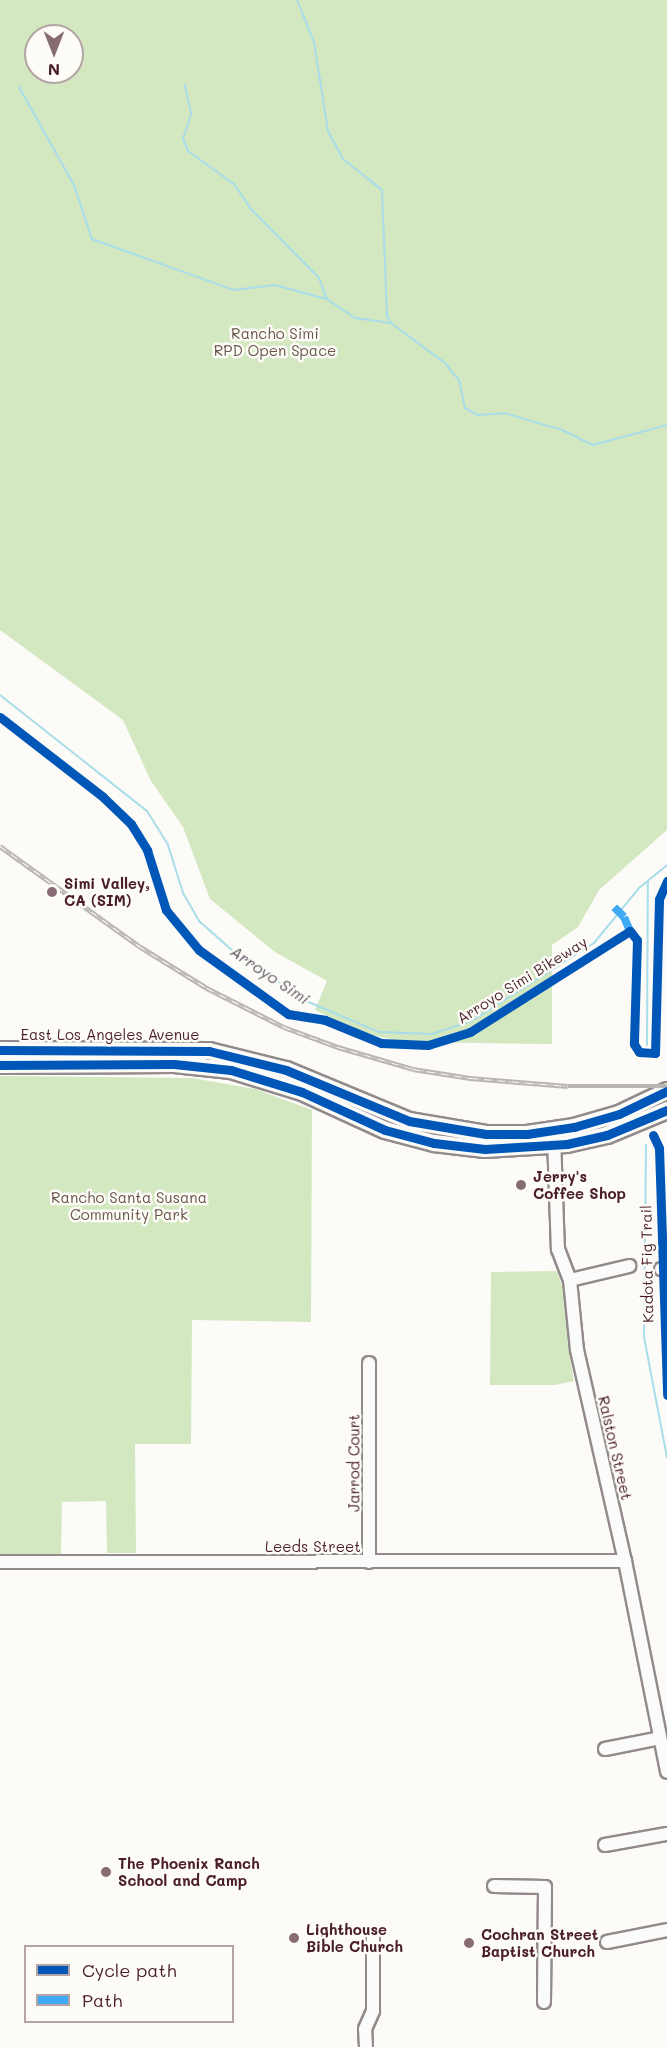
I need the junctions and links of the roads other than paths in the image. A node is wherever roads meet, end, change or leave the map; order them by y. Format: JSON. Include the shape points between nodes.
{"nodes":[{"id":1,"x":0,"y":1050,"type":"edge"},
{"id":2,"x":0,"y":1065,"type":"edge"},
{"id":3,"x":667,"y":1091,"type":"edge"},
{"id":4,"x":667,"y":1110,"type":"edge"},
{"id":5,"x":555,"y":1138,"type":"junction"},
{"id":6,"x":629,"y":1266,"type":"dead end"},
{"id":7,"x":570,"y":1280,"type":"junction"},
{"id":8,"x":369,"y":1364,"type":"dead end"},
{"id":9,"x":625,"y":1561,"type":"junction"},
{"id":10,"x":0,"y":1562,"type":"edge"},
{"id":11,"x":369,"y":1562,"type":"junction"},
{"id":12,"x":660,"y":1738,"type":"junction"},
{"id":13,"x":605,"y":1749,"type":"dead end"},
{"id":14,"x":667,"y":1772,"type":"edge"},
{"id":15,"x":667,"y":1834,"type":"edge"},
{"id":16,"x":605,"y":1845,"type":"dead end"},
{"id":17,"x":494,"y":1886,"type":"dead end"},
{"id":18,"x":667,"y":1930,"type":"edge"},
{"id":19,"x":373,"y":1937,"type":"dead end"},
{"id":20,"x":607,"y":1942,"type":"dead end"},
{"id":21,"x":544,"y":2002,"type":"dead end"},
{"id":22,"x":366,"y":2047,"type":"edge"}],
"edges":[{"from":1,"to":5,"type":"main road","name":"East Los Angeles Avenue","via":[[209,1051],[286,1070],[379,1111],[431,1127]]},
{"from":2,"to":5,"type":"main road","name":"East Los Angeles Avenue","via":[[213,1066],[280,1083],[410,1137],[485,1149]]},
{"from":3,"to":5,"type":"main road","name":"East Los Angeles Avenue"},
{"from":4,"to":5,"type":"main road","name":"East Los Angeles Avenue","via":[[606,1135]]},
{"from":5,"to":7,"type":"street","name":"Ralston Street","via":[[556,1235]]},
{"from":6,"to":7,"type":"street"},
{"from":7,"to":9,"type":"street","name":"Ralston Street","via":[[577,1350]]},
{"from":8,"to":11,"type":"street","name":"Jarrod Court"},
{"from":9,"to":11,"type":"street","name":"Leeds Street"},
{"from":9,"to":12,"type":"street","name":"Ralston Street"},
{"from":10,"to":11,"type":"street","name":"Leeds Street"},
{"from":12,"to":13,"type":"street"},
{"from":12,"to":14,"type":"street","name":"Ralston Street"},
{"from":15,"to":16,"type":"street"},
{"from":17,"to":21,"type":"street","via":[[545,1887]]},
{"from":18,"to":20,"type":"street"},
{"from":19,"to":22,"type":"street","via":[[373,2011],[365,2029]]}]}
